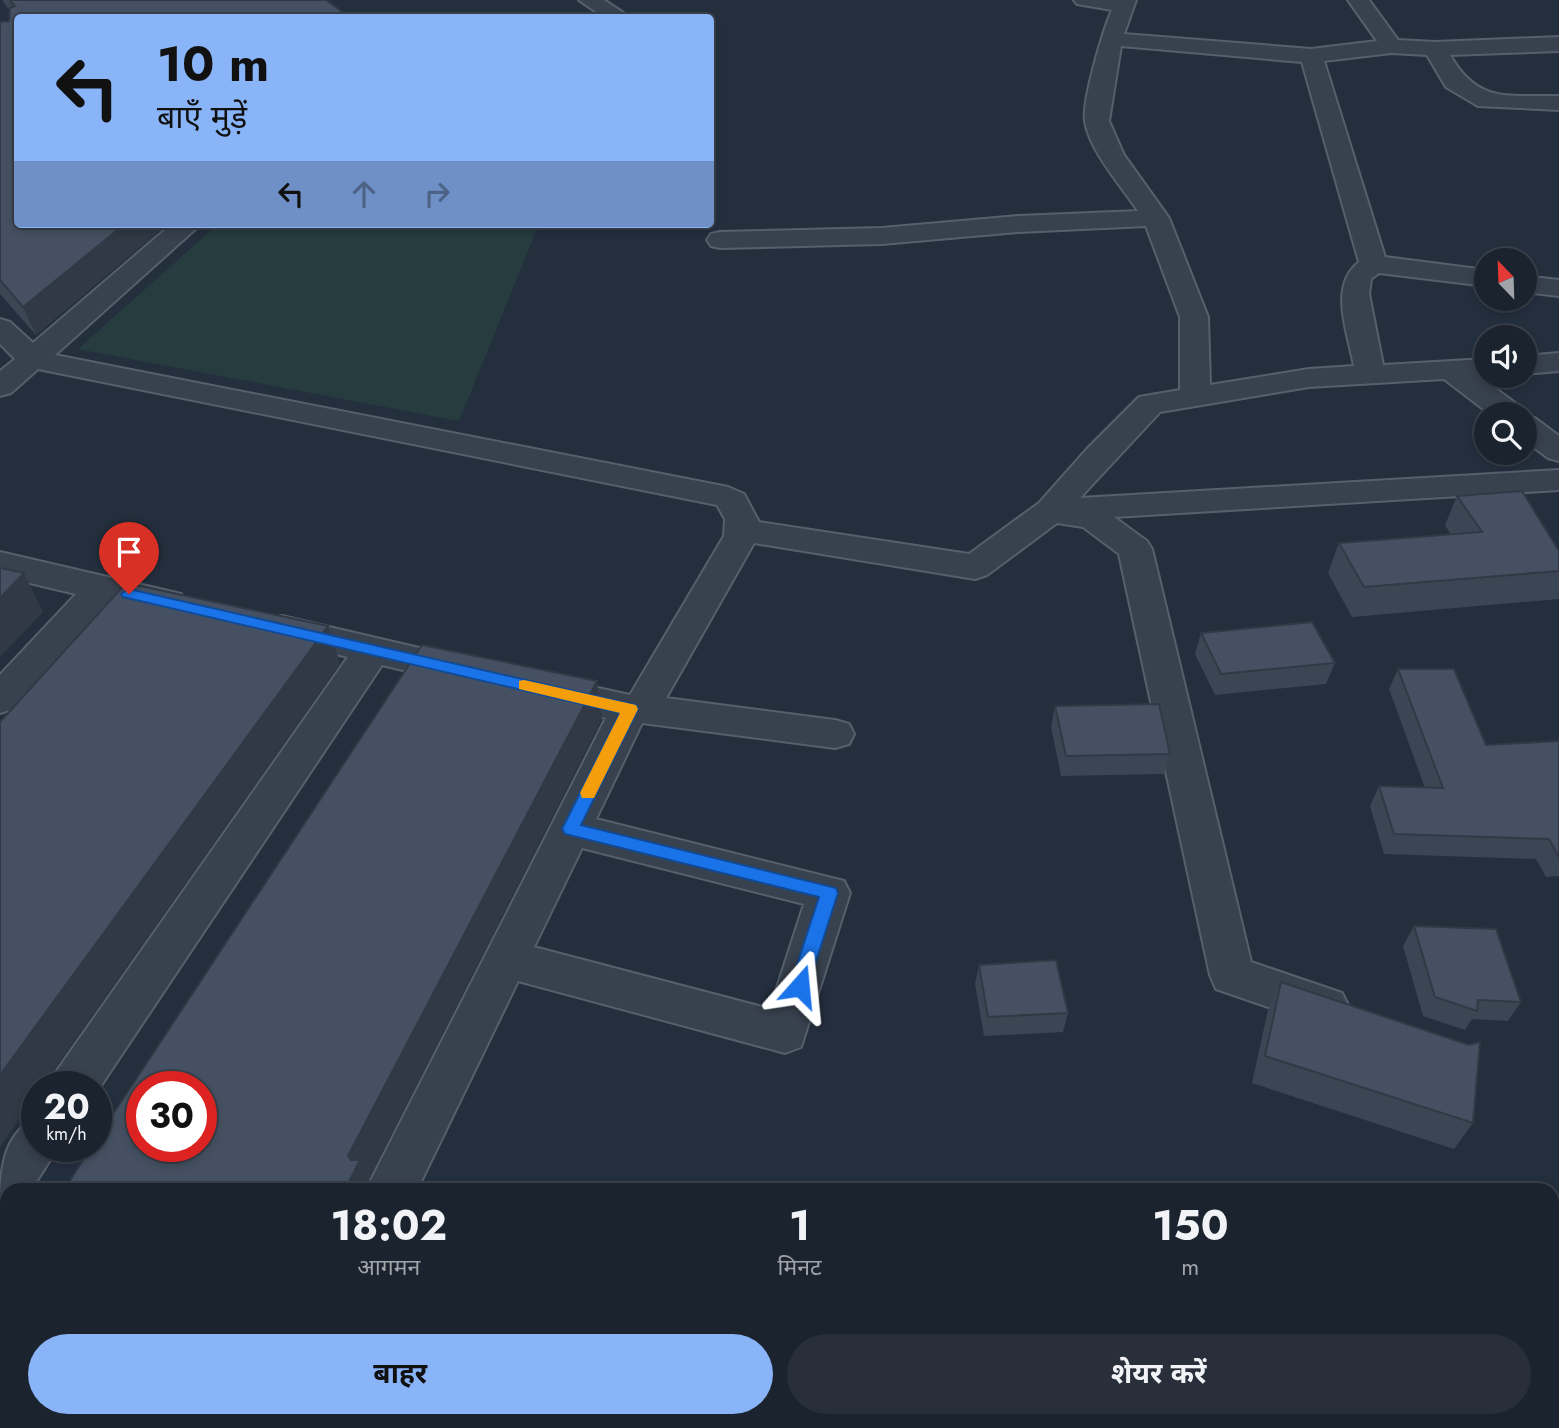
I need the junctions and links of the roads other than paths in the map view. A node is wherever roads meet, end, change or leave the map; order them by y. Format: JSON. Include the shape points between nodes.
{"nodes":[{"id":1,"x":589,"y":0,"type":"edge"},
{"id":2,"x":1084,"y":0,"type":"edge"},
{"id":3,"x":1357,"y":0,"type":"edge"},
{"id":4,"x":1125,"y":2,"type":"edge"},
{"id":5,"x":614,"y":14,"type":"edge"},
{"id":6,"x":1111,"y":39,"type":"junction"},
{"id":7,"x":1559,"y":44,"type":"edge"},
{"id":8,"x":1391,"y":46,"type":"junction"},
{"id":9,"x":1436,"y":49,"type":"junction"},
{"id":10,"x":1311,"y":55,"type":"junction"},
{"id":11,"x":1559,"y":103,"type":"edge"},
{"id":12,"x":1156,"y":218,"type":"junction"},
{"id":13,"x":183,"y":228,"type":"edge"},
{"id":14,"x":720,"y":240,"type":"dead end"},
{"id":15,"x":1373,"y":264,"type":"junction"},
{"id":16,"x":1474,"y":277,"type":"edge"},
{"id":17,"x":1537,"y":285,"type":"edge"},
{"id":18,"x":1559,"y":288,"type":"edge"},
{"id":19,"x":0,"y":328,"type":"edge"},
{"id":20,"x":32,"y":359,"type":"junction"},
{"id":21,"x":1559,"y":362,"type":"edge"},
{"id":22,"x":1537,"y":364,"type":"edge"},
{"id":23,"x":1474,"y":369,"type":"edge"},
{"id":24,"x":1451,"y":370,"type":"junction"},
{"id":25,"x":1370,"y":374,"type":"junction"},
{"id":26,"x":0,"y":387,"type":"edge"},
{"id":27,"x":1195,"y":397,"type":"junction"},
{"id":28,"x":1494,"y":402,"type":"edge"},
{"id":29,"x":1537,"y":434,"type":"edge"},
{"id":30,"x":1559,"y":450,"type":"edge"},
{"id":31,"x":1559,"y":480,"type":"edge"},
{"id":32,"x":1506,"y":483,"type":"junction"},
{"id":33,"x":1051,"y":511,"type":"junction"},
{"id":34,"x":1526,"y":517,"type":"edge"},
{"id":35,"x":743,"y":530,"type":"junction"},
{"id":36,"x":0,"y":564,"type":"edge"},
{"id":37,"x":102,"y":588,"type":"junction"},
{"id":38,"x":210,"y":613,"type":"edge"},
{"id":39,"x":251,"y":622,"type":"edge"},
{"id":40,"x":373,"y":650,"type":"junction"},
{"id":41,"x":0,"y":699,"type":"edge"},
{"id":42,"x":636,"y":709,"type":"junction"},
{"id":43,"x":835,"y":734,"type":"dead end"},
{"id":44,"x":571,"y":829,"type":"junction"},
{"id":45,"x":506,"y":959,"type":"junction"},
{"id":46,"x":1362,"y":1018,"type":"edge"},
{"id":47,"x":84,"y":1071,"type":"edge"},
{"id":48,"x":22,"y":1162,"type":"edge"},
{"id":49,"x":7,"y":1183,"type":"edge"},
{"id":50,"x":394,"y":1183,"type":"edge"}],
"edges":[{"from":1,"to":5,"type":"street"},
{"from":2,"to":4,"type":"street"},
{"from":3,"to":8,"type":"street"},
{"from":4,"to":6,"type":"street"},
{"from":6,"to":10,"type":"street"},
{"from":6,"to":12,"type":"street","via":[[1097,121],[1112,155]]},
{"from":7,"to":9,"type":"street"},
{"from":8,"to":9,"type":"street"},
{"from":8,"to":10,"type":"street"},
{"from":9,"to":11,"type":"street","via":[[1454,82],[1486,100]]},
{"from":10,"to":15,"type":"street"},
{"from":12,"to":14,"type":"street","via":[[882,236]]},
{"from":12,"to":27,"type":"street","via":[[1194,317]]},
{"from":13,"to":20,"type":"street"},
{"from":15,"to":16,"type":"street"},
{"from":15,"to":25,"type":"street","via":[[1358,276],[1355,293]]},
{"from":17,"to":18,"type":"street"},
{"from":19,"to":20,"type":"street"},
{"from":20,"to":26,"type":"street"},
{"from":20,"to":35,"type":"street","via":[[729,497],[742,514]]},
{"from":21,"to":22,"type":"street"},
{"from":23,"to":24,"type":"street"},
{"from":24,"to":25,"type":"street"},
{"from":24,"to":28,"type":"street"},
{"from":25,"to":27,"type":"street","via":[[1310,378]]},
{"from":27,"to":33,"type":"street","via":[[1150,404]]},
{"from":29,"to":30,"type":"street"},
{"from":31,"to":32,"type":"street"},
{"from":32,"to":33,"type":"street"},
{"from":32,"to":34,"type":"street"},
{"from":33,"to":35,"type":"street","via":[[975,566]]},
{"from":33,"to":46,"type":"street","via":[[1093,518],[1135,549],[1233,975]]},
{"from":35,"to":42,"type":"street"},
{"from":36,"to":37,"type":"street"},
{"from":37,"to":38,"type":"street"},
{"from":37,"to":41,"type":"street"},
{"from":39,"to":40,"type":"street"},
{"from":40,"to":42,"type":"street"},
{"from":40,"to":47,"type":"street"},
{"from":42,"to":43,"type":"street"},
{"from":42,"to":44,"type":"street"},
{"from":44,"to":45,"type":"street"},
{"from":44,"to":45,"type":"street","via":[[829,893],[785,1033]]},
{"from":45,"to":50,"type":"street"},
{"from":48,"to":49,"type":"street"}]}
